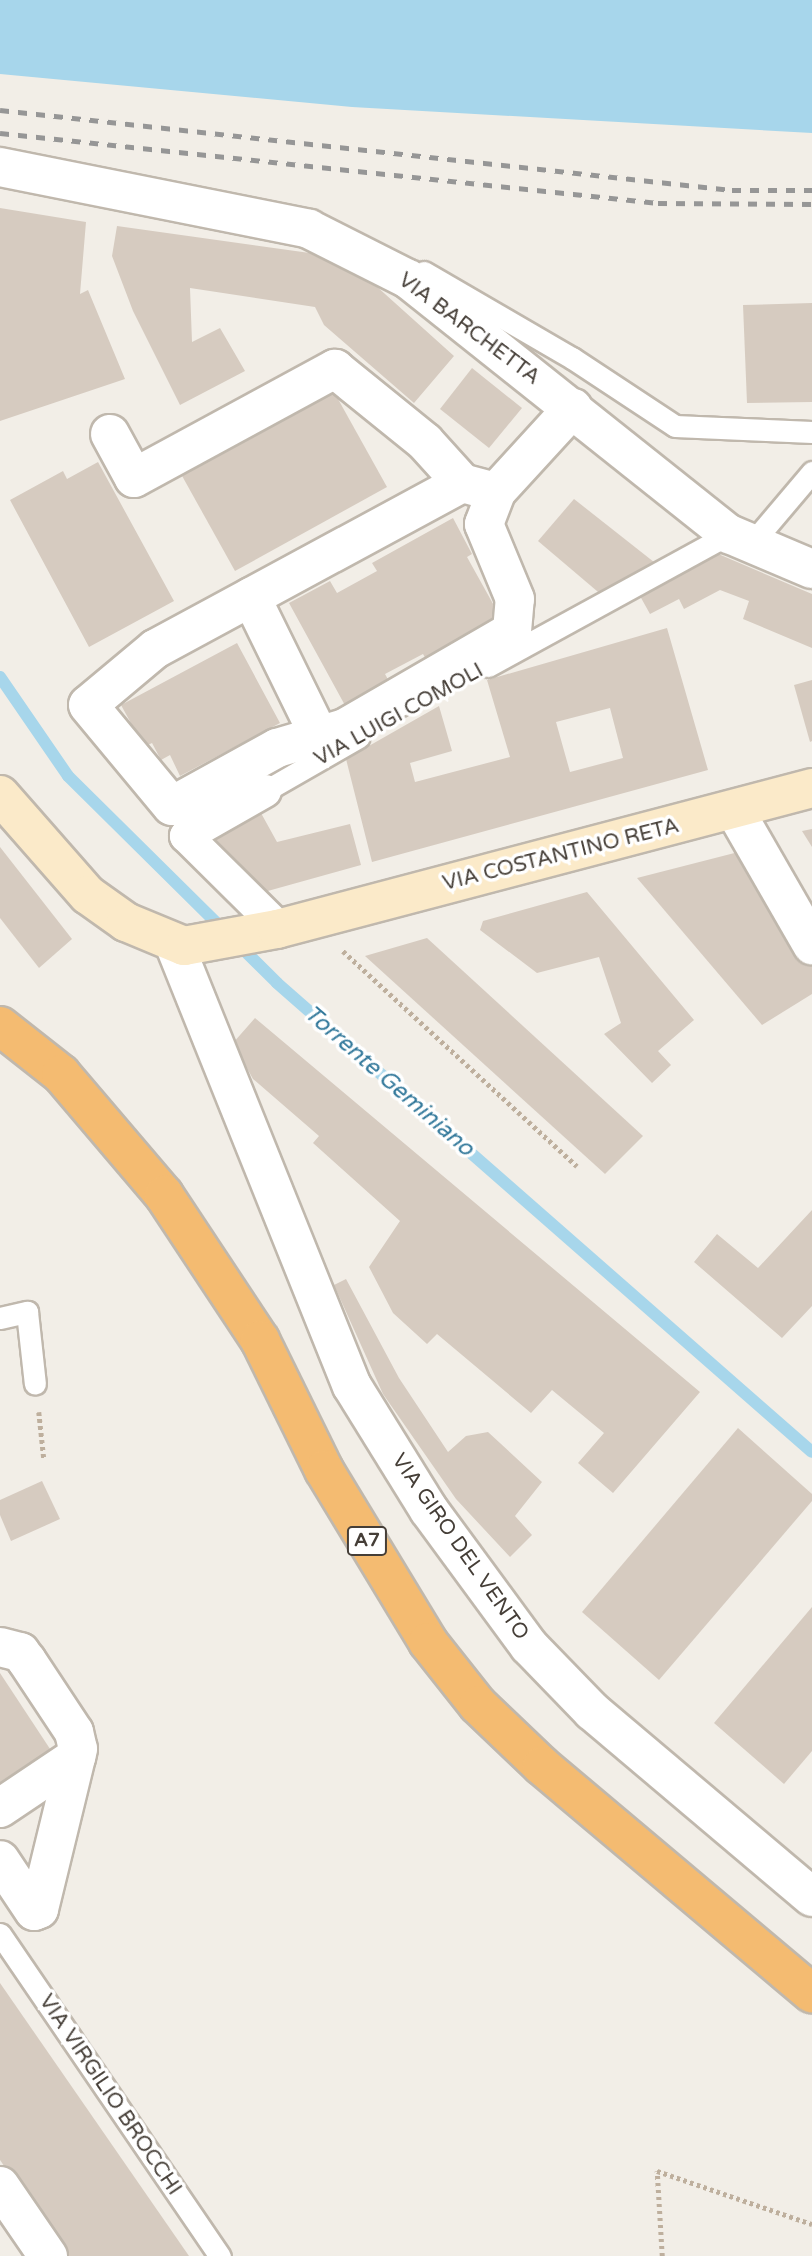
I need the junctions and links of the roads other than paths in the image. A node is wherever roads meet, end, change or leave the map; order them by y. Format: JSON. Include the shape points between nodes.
{"nodes":[{"id":1,"x":0,"y":167,"type":"edge"},
{"id":2,"x":369,"y":259,"type":"junction"},
{"id":3,"x":573,"y":408,"type":"junction"},
{"id":4,"x":812,"y":432,"type":"edge"},
{"id":5,"x":110,"y":434,"type":"dead end"},
{"id":6,"x":812,"y":472,"type":"edge"},
{"id":7,"x":479,"y":488,"type":"junction"},
{"id":8,"x":740,"y":539,"type":"junction"},
{"id":9,"x":812,"y":569,"type":"edge"},
{"id":10,"x":251,"y":597,"type":"junction"},
{"id":11,"x":319,"y":736,"type":"junction"},
{"id":12,"x":812,"y":788,"type":"edge"},
{"id":13,"x":265,"y":791,"type":"joint"},
{"id":14,"x":0,"y":795,"type":"edge"},
{"id":15,"x":735,"y":811,"type":"junction"},
{"id":16,"x":288,"y":925,"type":"junction"},
{"id":17,"x":183,"y":945,"type":"junction"},
{"id":18,"x":812,"y":945,"type":"edge"},
{"id":19,"x":0,"y":1026,"type":"edge"},
{"id":20,"x":0,"y":1318,"type":"edge"},
{"id":21,"x":36,"y":1384,"type":"road end"},
{"id":22,"x":0,"y":1647,"type":"edge"},
{"id":23,"x":76,"y":1757,"type":"junction"},
{"id":24,"x":0,"y":1808,"type":"edge"},
{"id":25,"x":0,"y":1860,"type":"edge"},
{"id":26,"x":812,"y":1897,"type":"edge"},
{"id":27,"x":0,"y":1934,"type":"edge"},
{"id":28,"x":812,"y":1993,"type":"edge"},
{"id":29,"x":0,"y":2186,"type":"edge"},
{"id":30,"x":48,"y":2256,"type":"edge"},
{"id":31,"x":220,"y":2256,"type":"edge"}],
"edges":[{"from":1,"to":2,"type":"street","name":"VIA BARCHETTA","via":[[309,229]]},
{"from":2,"to":3,"type":"street","name":"VIA BARCHETTA","via":[[408,279]]},
{"from":2,"to":4,"type":"lane","via":[[406,262],[572,358],[675,426]]},
{"from":3,"to":7,"type":"street"},
{"from":3,"to":8,"type":"street","name":"VIA BARCHETTA"},
{"from":5,"to":7,"type":"street","via":[[134,478],[335,369]]},
{"from":6,"to":8,"type":"lane"},
{"from":7,"to":10,"type":"street"},
{"from":7,"to":11,"type":"street","via":[[484,524],[514,599],[512,631],[345,729]]},
{"from":8,"to":9,"type":"street","name":"VIA BARCHETTA"},
{"from":8,"to":13,"type":"lane","name":"VIA LUIGI COMOLI"},
{"from":10,"to":11,"type":"street"},
{"from":10,"to":11,"type":"street","via":[[155,649],[88,705],[172,806],[277,748]]},
{"from":12,"to":15,"type":"main road","name":"VIA COSTANTINO RETA"},
{"from":13,"to":16,"type":"street","name":"VIA LUIGI COMOLI","via":[[186,836]]},
{"from":14,"to":17,"type":"main road","via":[[88,895],[126,922]]},
{"from":15,"to":16,"type":"main road","name":"VIA COSTANTINO RETA"},
{"from":15,"to":18,"type":"street"},
{"from":16,"to":17,"type":"main road","name":"VIA COSTANTINO RETA"},
{"from":17,"to":26,"type":"street","name":"VIA GIRO DEL VENTO","via":[[352,1386],[429,1510],[529,1646],[592,1711]]},
{"from":19,"to":28,"type":"highway","number":"A7","via":[[61,1074],[164,1195],[260,1340],[324,1470],[428,1642],[478,1705],[541,1766]]},
{"from":20,"to":21,"type":"lane","via":[[27,1312]]},
{"from":22,"to":23,"type":"street","via":[[20,1652],[27,1661],[74,1732]]},
{"from":23,"to":24,"type":"street"},
{"from":23,"to":25,"type":"street","via":[[39,1909],[34,1911]]},
{"from":27,"to":31,"type":"lane","name":"VIA VIRGILIO BROCCHI"},
{"from":29,"to":30,"type":"street"}]}
